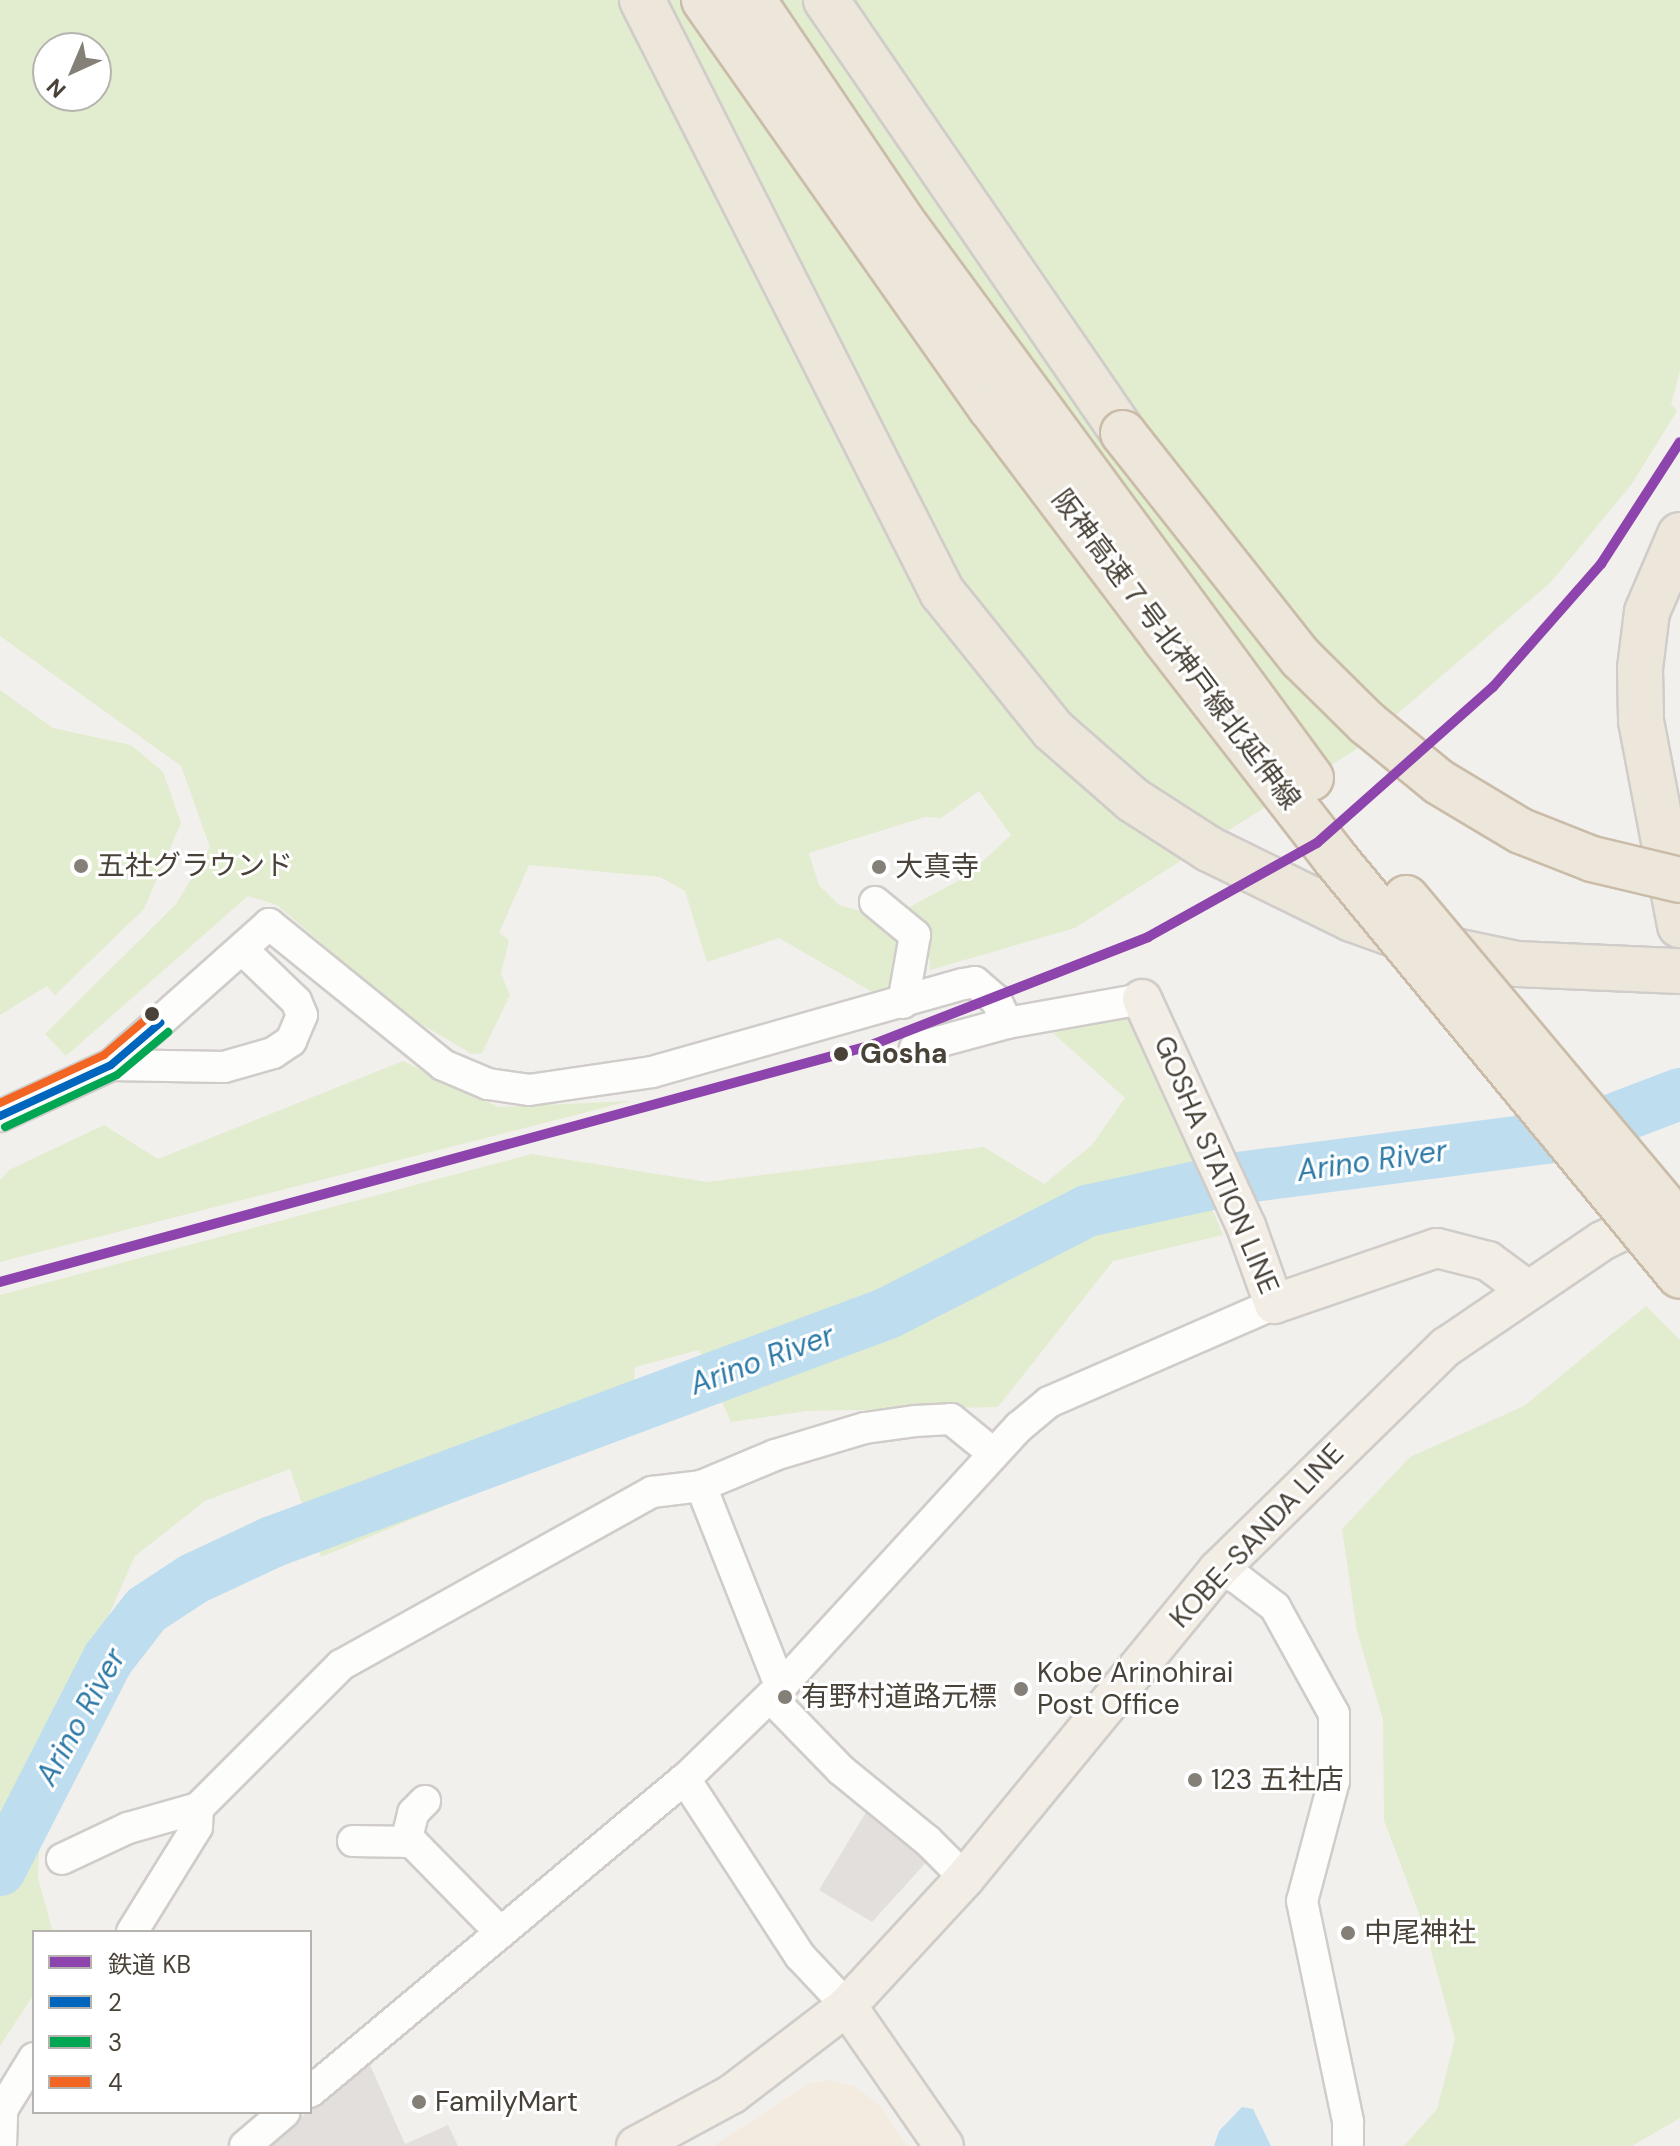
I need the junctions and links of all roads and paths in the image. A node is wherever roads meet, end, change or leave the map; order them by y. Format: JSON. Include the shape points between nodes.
{"nodes":[{"id":1,"x":642,"y":0,"type":"edge"},
{"id":2,"x":704,"y":0,"type":"edge"},
{"id":3,"x":753,"y":0,"type":"edge"},
{"id":4,"x":826,"y":0,"type":"edge"},
{"id":5,"x":1680,"y":535,"type":"edge"},
{"id":6,"x":1680,"y":880,"type":"edge"},
{"id":7,"x":875,"y":902,"type":"dead end"},
{"id":8,"x":1680,"y":925,"type":"edge"},
{"id":9,"x":242,"y":949,"type":"junction"},
{"id":10,"x":1680,"y":971,"type":"edge"},
{"id":11,"x":1142,"y":999,"type":"joint"},
{"id":12,"x":903,"y":1003,"type":"junction"},
{"id":13,"x":1007,"y":1023,"type":"junction"},
{"id":14,"x":915,"y":1048,"type":"dead end"},
{"id":15,"x":111,"y":1065,"type":"junction"},
{"id":16,"x":0,"y":1116,"type":"edge"},
{"id":17,"x":1680,"y":1203,"type":"edge"},
{"id":18,"x":1680,"y":1225,"type":"edge"},
{"id":19,"x":1680,"y":1276,"type":"edge"},
{"id":20,"x":1526,"y":1289,"type":"junction"},
{"id":21,"x":1274,"y":1304,"type":"junction"},
{"id":22,"x":994,"y":1454,"type":"junction"},
{"id":23,"x":701,"y":1486,"type":"junction"},
{"id":24,"x":1218,"y":1570,"type":"junction"},
{"id":25,"x":778,"y":1690,"type":"junction"},
{"id":26,"x":685,"y":1779,"type":"junction"},
{"id":27,"x":425,"y":1801,"type":"dead end"},
{"id":28,"x":198,"y":1808,"type":"junction"},
{"id":29,"x":353,"y":1841,"type":"dead end"},
{"id":30,"x":406,"y":1842,"type":"junction"},
{"id":31,"x":62,"y":1859,"type":"dead end"},
{"id":32,"x":965,"y":1878,"type":"junction"},
{"id":33,"x":133,"y":1930,"type":"edge"},
{"id":34,"x":501,"y":1933,"type":"junction"},
{"id":35,"x":847,"y":2006,"type":"junction"},
{"id":36,"x":32,"y":2061,"type":"edge"},
{"id":37,"x":312,"y":2090,"type":"edge"},
{"id":38,"x":283,"y":2114,"type":"edge"},
{"id":39,"x":1,"y":2146,"type":"edge"},
{"id":40,"x":245,"y":2146,"type":"edge"},
{"id":41,"x":636,"y":2146,"type":"edge"},
{"id":42,"x":944,"y":2146,"type":"edge"},
{"id":43,"x":1348,"y":2146,"type":"edge"}],
"edges":[{"from":1,"to":10,"type":"highway","bridge":true,"via":[[942,592],[1053,730],[1133,800],[1289,892],[1422,944],[1586,970]]},
{"from":2,"to":19,"type":"highway","name":"阪神高速７号北神戸線北延伸線","bridge":true,"via":[[991,408],[1165,639],[1334,857]]},
{"from":3,"to":18,"type":"highway","name":"阪神高速７号北神戸線北延伸線","bridge":true,"via":[[912,234],[1368,854]]},
{"from":4,"to":6,"type":"highway","bridge":true,"via":[[1123,433],[1301,658],[1367,723],[1439,782],[1521,831],[1592,859]]},
{"from":5,"to":8,"type":"highway","via":[[1647,612],[1640,668],[1641,721]]},
{"from":7,"to":12,"type":"street","via":[[915,935]]},
{"from":9,"to":12,"type":"street","via":[[269,924],[443,1065],[507,1088],[560,1090],[652,1072]]},
{"from":9,"to":15,"type":"street"},
{"from":9,"to":15,"type":"street","via":[[296,1001],[302,1015],[291,1041],[224,1067]]},
{"from":11,"to":13,"type":"street"},
{"from":11,"to":21,"type":"main road","name":"GOSHA STATION LINE","via":[[1246,1226]]},
{"from":12,"to":13,"type":"street","via":[[975,982],[996,1000]]},
{"from":13,"to":14,"type":"street"},
{"from":15,"to":16,"type":"street"},
{"from":17,"to":20,"type":"main road","name":"KOBE-SANDA LINE","via":[[1602,1241]]},
{"from":20,"to":21,"type":"main road","name":"GOSHA STATION LINE","via":[[1488,1261],[1437,1248]]},
{"from":20,"to":24,"type":"main road","name":"KOBE-SANDA LINE","via":[[1399,1389]]},
{"from":21,"to":22,"type":"street","via":[[1049,1402]]},
{"from":22,"to":23,"type":"street","via":[[951,1419],[915,1421],[865,1428],[775,1455]]},
{"from":22,"to":25,"type":"street"},
{"from":23,"to":25,"type":"street"},
{"from":23,"to":28,"type":"street","via":[[652,1492],[341,1665]]},
{"from":24,"to":32,"type":"main road","name":"KOBE-SANDA LINE"},
{"from":24,"to":43,"type":"street","via":[[1275,1607],[1334,1714],[1334,1781],[1302,1901],[1348,2122]]},
{"from":25,"to":26,"type":"street"},
{"from":25,"to":32,"type":"street","via":[[841,1770]]},
{"from":26,"to":34,"type":"street"},
{"from":26,"to":35,"type":"street","via":[[800,1956]]},
{"from":27,"to":30,"type":"street","via":[[413,1813]]},
{"from":28,"to":31,"type":"street","via":[[128,1828]]},
{"from":28,"to":33,"type":"street","via":[[197,1827]]},
{"from":29,"to":30,"type":"street"},
{"from":30,"to":34,"type":"street","via":[[412,1842]]},
{"from":32,"to":35,"type":"main road","name":"KOBE-SANDA LINE"},
{"from":34,"to":37,"type":"street"},
{"from":35,"to":41,"type":"main road","name":"KOBE-SANDA LINE","via":[[732,2094]]},
{"from":35,"to":42,"type":"main road"},
{"from":36,"to":39,"type":"street","via":[[2,2110]]},
{"from":38,"to":40,"type":"street"}]}
